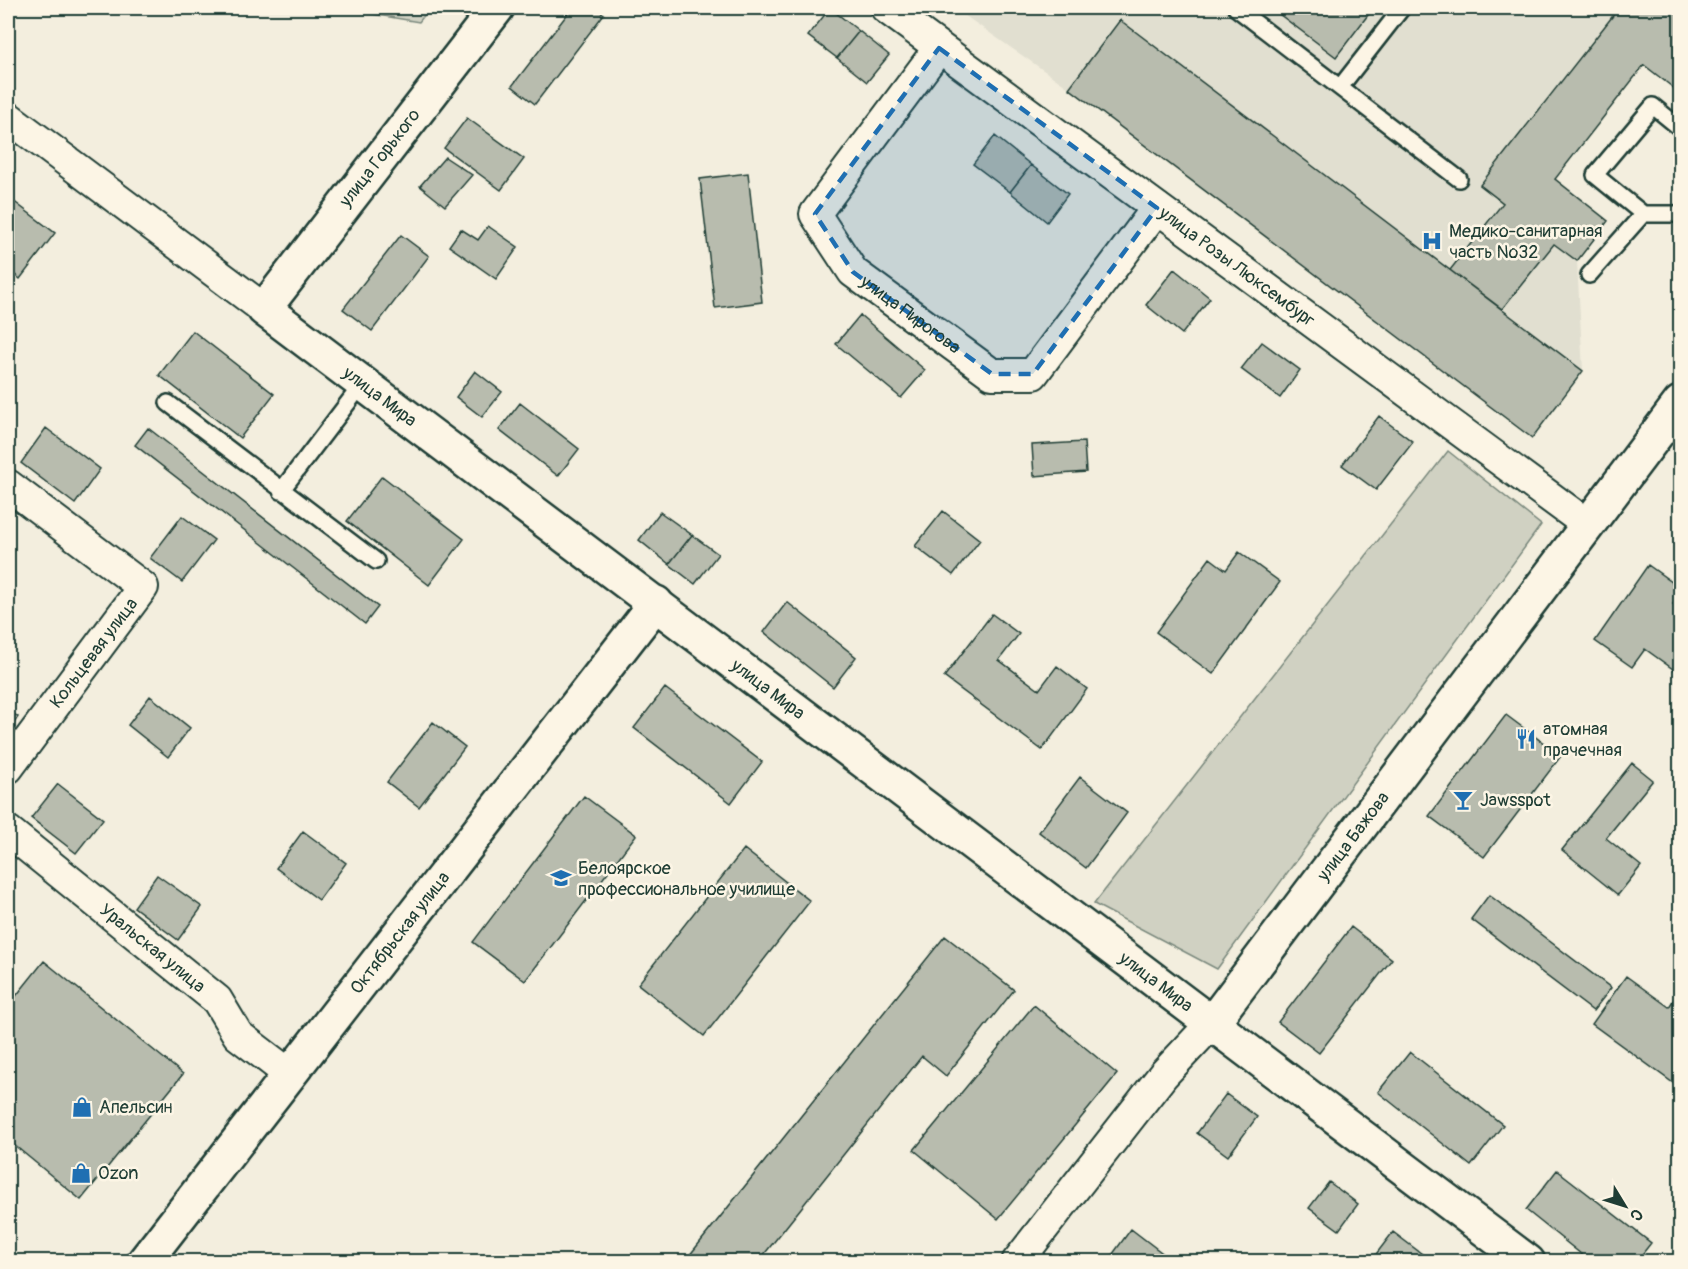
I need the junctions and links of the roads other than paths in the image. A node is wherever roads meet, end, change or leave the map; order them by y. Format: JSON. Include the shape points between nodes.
{"nodes":[{"id":1,"x":497,"y":8,"type":"edge"},
{"id":2,"x":886,"y":8,"type":"edge"},
{"id":3,"x":1236,"y":8,"type":"edge"},
{"id":4,"x":1402,"y":8,"type":"edge"},
{"id":5,"x":939,"y":48,"type":"junction"},
{"id":6,"x":1341,"y":86,"type":"junction"},
{"id":7,"x":8,"y":117,"type":"edge"},
{"id":8,"x":1680,"y":128,"type":"edge"},
{"id":9,"x":1459,"y":179,"type":"dead end"},
{"id":10,"x":1157,"y":208,"type":"junction"},
{"id":11,"x":1643,"y":214,"type":"junction"},
{"id":12,"x":1680,"y":214,"type":"edge"},
{"id":13,"x":1589,"y":275,"type":"dead end"},
{"id":14,"x":264,"y":309,"type":"junction"},
{"id":15,"x":363,"y":384,"type":"junction"},
{"id":16,"x":168,"y":403,"type":"dead end"},
{"id":17,"x":1680,"y":403,"type":"edge"},
{"id":18,"x":8,"y":485,"type":"edge"},
{"id":19,"x":281,"y":491,"type":"junction"},
{"id":20,"x":1588,"y":525,"type":"junction"},
{"id":21,"x":376,"y":561,"type":"dead end"},
{"id":22,"x":656,"y":603,"type":"junction"},
{"id":23,"x":8,"y":768,"type":"edge"},
{"id":24,"x":8,"y":831,"type":"edge"},
{"id":25,"x":1212,"y":1023,"type":"junction"},
{"id":26,"x":289,"y":1074,"type":"junction"},
{"id":27,"x":1528,"y":1261,"type":"edge"},
{"id":28,"x":144,"y":1262,"type":"edge"},
{"id":29,"x":1017,"y":1262,"type":"edge"}],
"edges":[{"from":1,"to":14,"type":"street","name":"улица Горького"},
{"from":2,"to":5,"type":"street","name":"улица Розы Люксембург"},
{"from":3,"to":6,"type":"lane"},
{"from":4,"to":6,"type":"lane"},
{"from":5,"to":10,"type":"street","name":"улица Розы Люксембург"},
{"from":5,"to":10,"type":"street","name":"улица Пирогова","via":[[815,214],[853,272],[992,374],[1033,374]]},
{"from":6,"to":9,"type":"lane"},
{"from":7,"to":14,"type":"street","name":"улица Мира"},
{"from":8,"to":11,"type":"lane","via":[[1653,106],[1595,176]]},
{"from":10,"to":20,"type":"street","name":"улица Розы Люксембург"},
{"from":11,"to":12,"type":"lane"},
{"from":11,"to":13,"type":"lane"},
{"from":14,"to":15,"type":"street","name":"улица Мира"},
{"from":15,"to":19,"type":"lane"},
{"from":15,"to":22,"type":"street","name":"улица Мира"},
{"from":16,"to":19,"type":"lane"},
{"from":17,"to":20,"type":"street","name":"улица Бажова"},
{"from":18,"to":23,"type":"street","name":"Кольцевая улица","via":[[143,587]]},
{"from":19,"to":21,"type":"lane"},
{"from":20,"to":25,"type":"street","name":"улица Бажова"},
{"from":22,"to":25,"type":"street","name":"улица Мира"},
{"from":22,"to":26,"type":"street","name":"Октябрьская улица"},
{"from":24,"to":26,"type":"street","name":"Уральская улица","via":[[217,1000],[238,1035]]},
{"from":25,"to":27,"type":"street","name":"улица Мира"},
{"from":25,"to":29,"type":"street","name":"улица Бажова","via":[[1163,1075]]},
{"from":26,"to":28,"type":"street","name":"Октябрьская улица"}]}
